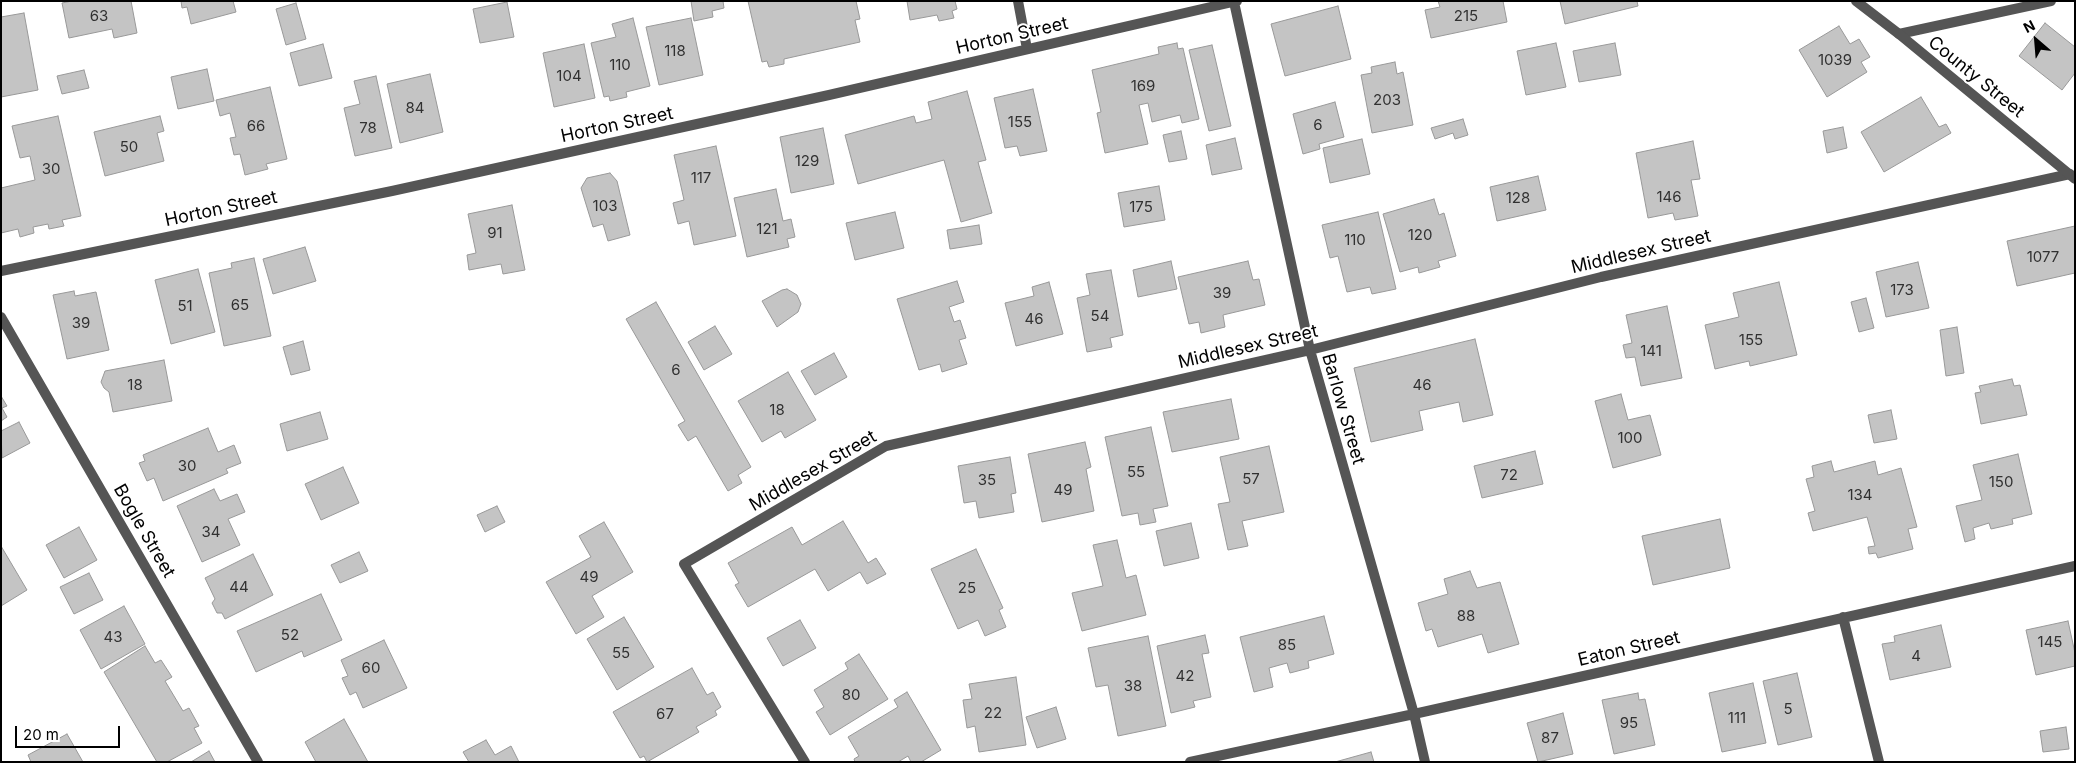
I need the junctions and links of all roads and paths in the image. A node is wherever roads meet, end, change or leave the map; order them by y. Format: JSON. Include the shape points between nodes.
{"nodes":[{"id":1,"x":1018,"y":1,"type":"edge"},
{"id":2,"x":1856,"y":1,"type":"edge"},
{"id":3,"x":2051,"y":1,"type":"edge"},
{"id":4,"x":1236,"y":2,"type":"edge"},
{"id":5,"x":1899,"y":34,"type":"junction"},
{"id":6,"x":1027,"y":49,"type":"junction"},
{"id":7,"x":2072,"y":177,"type":"edge"},
{"id":8,"x":1,"y":271,"type":"edge"},
{"id":9,"x":1,"y":317,"type":"edge"},
{"id":10,"x":1310,"y":350,"type":"junction"},
{"id":11,"x":2075,"y":566,"type":"edge"},
{"id":12,"x":1843,"y":617,"type":"junction"},
{"id":13,"x":1414,"y":714,"type":"junction"},
{"id":14,"x":258,"y":762,"type":"edge"},
{"id":15,"x":805,"y":762,"type":"edge"},
{"id":16,"x":1190,"y":762,"type":"edge"},
{"id":17,"x":1425,"y":762,"type":"edge"},
{"id":18,"x":1879,"y":762,"type":"edge"}],
"edges":[{"from":1,"to":6,"type":"street"},
{"from":2,"to":5,"type":"street","name":"County Street"},
{"from":3,"to":5,"type":"street"},
{"from":4,"to":6,"type":"street","name":"Horton Street"},
{"from":4,"to":10,"type":"street","name":"Barlow Street"},
{"from":5,"to":7,"type":"street","name":"County Street"},
{"from":6,"to":8,"type":"street","name":"Horton Street","via":[[392,190]]},
{"from":7,"to":10,"type":"street","name":"Middlesex Street","via":[[1601,277]]},
{"from":9,"to":14,"type":"street","name":"Bogle Street"},
{"from":10,"to":13,"type":"street","name":"Barlow Street"},
{"from":10,"to":15,"type":"street","name":"Middlesex Street","via":[[886,446],[684,564]]},
{"from":11,"to":12,"type":"street","name":"Eaton Street"},
{"from":12,"to":13,"type":"street","name":"Eaton Street"},
{"from":12,"to":18,"type":"street"},
{"from":13,"to":16,"type":"street","name":"Eaton Street"},
{"from":13,"to":17,"type":"street","name":"Barlow Street"}]}
